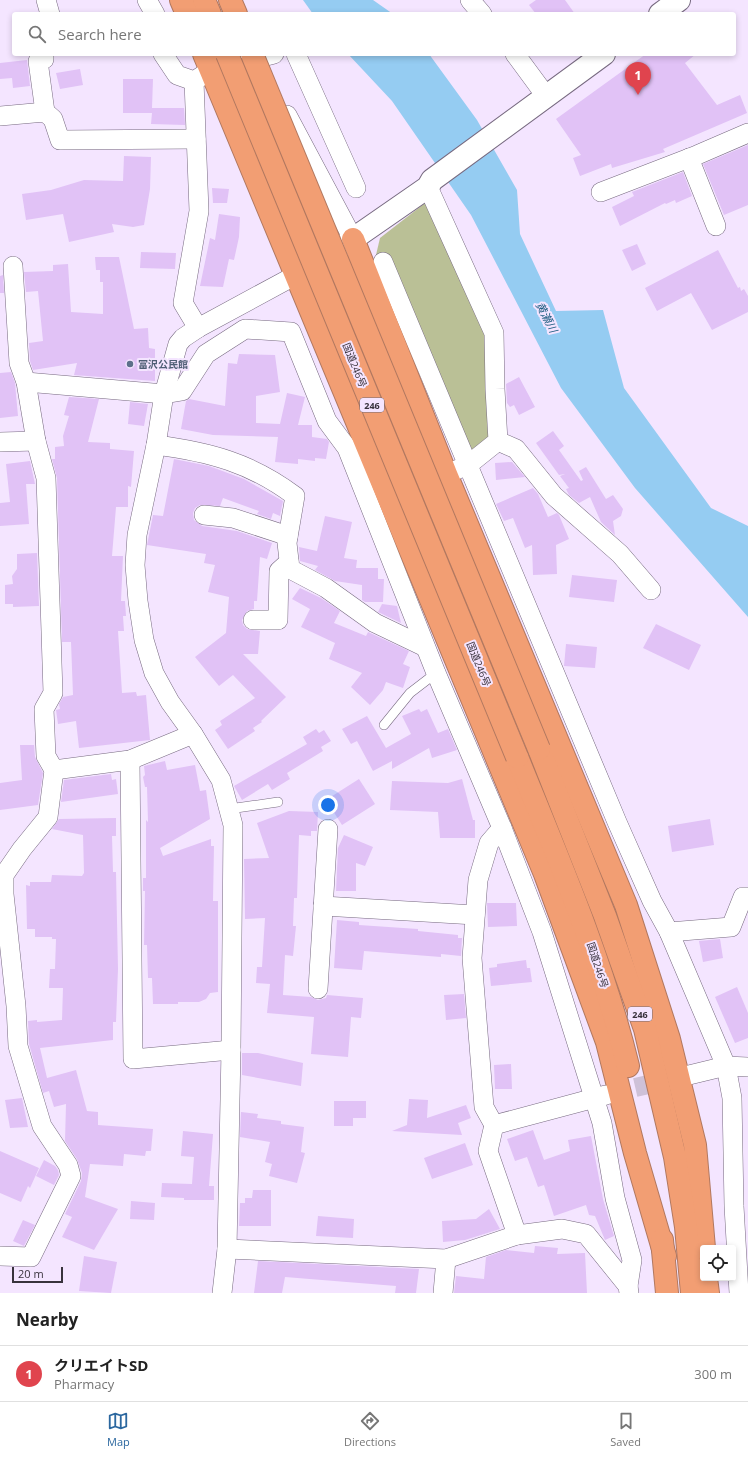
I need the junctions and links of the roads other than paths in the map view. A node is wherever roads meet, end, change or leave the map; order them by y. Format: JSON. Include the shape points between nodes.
{"nodes":[{"id":1,"x":46,"y":0,"type":"edge"},
{"id":2,"x":147,"y":0,"type":"edge"},
{"id":3,"x":181,"y":0,"type":"edge"},
{"id":4,"x":204,"y":0,"type":"edge"},
{"id":5,"x":230,"y":0,"type":"edge"},
{"id":6,"x":470,"y":0,"type":"edge"},
{"id":7,"x":679,"y":0,"type":"edge"},
{"id":8,"x":49,"y":12,"type":"edge"},
{"id":9,"x":154,"y":12,"type":"edge"},
{"id":10,"x":186,"y":12,"type":"edge"},
{"id":11,"x":209,"y":12,"type":"edge"},
{"id":12,"x":235,"y":12,"type":"edge"},
{"id":13,"x":480,"y":12,"type":"edge"},
{"id":14,"x":663,"y":12,"type":"edge"},
{"id":15,"x":44,"y":56,"type":"edge"},
{"id":16,"x":164,"y":56,"type":"edge"},
{"id":17,"x":228,"y":56,"type":"edge"},
{"id":18,"x":250,"y":56,"type":"edge"},
{"id":19,"x":254,"y":56,"type":"edge"},
{"id":20,"x":255,"y":56,"type":"edge"},
{"id":21,"x":297,"y":56,"type":"edge"},
{"id":22,"x":516,"y":56,"type":"edge"},
{"id":23,"x":601,"y":56,"type":"edge"},
{"id":24,"x":203,"y":69,"type":"edge"},
{"id":25,"x":543,"y":99,"type":"junction"},
{"id":26,"x":45,"y":112,"type":"junction"},
{"id":27,"x":0,"y":116,"type":"edge"},
{"id":28,"x":748,"y":133,"type":"edge"},
{"id":29,"x":196,"y":139,"type":"junction"},
{"id":30,"x":689,"y":158,"type":"junction"},
{"id":31,"x":430,"y":183,"type":"junction"},
{"id":32,"x":356,"y":188,"type":"dead end"},
{"id":33,"x":601,"y":192,"type":"dead end"},
{"id":34,"x":716,"y":226,"type":"dead end"},
{"id":35,"x":353,"y":240,"type":"junction"},
{"id":36,"x":383,"y":262,"type":"dead end"},
{"id":37,"x":13,"y":266,"type":"dead end"},
{"id":38,"x":296,"y":275,"type":"junction"},
{"id":39,"x":198,"y":328,"type":"junction"},
{"id":40,"x":26,"y":382,"type":"junction"},
{"id":41,"x":164,"y":394,"type":"junction"},
{"id":42,"x":36,"y":441,"type":"junction"},
{"id":43,"x":498,"y":441,"type":"junction"},
{"id":44,"x":0,"y":442,"type":"edge"},
{"id":45,"x":156,"y":445,"type":"junction"},
{"id":46,"x":468,"y":465,"type":"junction"},
{"id":47,"x":446,"y":474,"type":"junction"},
{"id":48,"x":204,"y":515,"type":"dead end"},
{"id":49,"x":288,"y":536,"type":"junction"},
{"id":50,"x":289,"y":562,"type":"junction"},
{"id":51,"x":651,"y":590,"type":"dead end"},
{"id":52,"x":253,"y":620,"type":"dead end"},
{"id":53,"x":425,"y":647,"type":"junction"},
{"id":54,"x":436,"y":673,"type":"junction"},
{"id":55,"x":384,"y":725,"type":"dead end"},
{"id":56,"x":193,"y":734,"type":"junction"},
{"id":57,"x":130,"y":760,"type":"junction"},
{"id":58,"x":54,"y":770,"type":"junction"},
{"id":59,"x":278,"y":802,"type":"dead end"},
{"id":60,"x":229,"y":809,"type":"junction"},
{"id":61,"x":502,"y":828,"type":"junction"},
{"id":62,"x":328,"y":829,"type":"dead end"},
{"id":63,"x":748,"y":897,"type":"edge"},
{"id":64,"x":323,"y":906,"type":"junction"},
{"id":65,"x":475,"y":915,"type":"junction"},
{"id":66,"x":669,"y":932,"type":"junction"},
{"id":67,"x":318,"y":989,"type":"dead end"},
{"id":68,"x":231,"y":1050,"type":"junction"},
{"id":69,"x":726,"y":1066,"type":"junction"},
{"id":70,"x":748,"y":1067,"type":"edge"},
{"id":71,"x":689,"y":1075,"type":"tunnel mouth"},
{"id":72,"x":601,"y":1096,"type":"junction"},
{"id":73,"x":494,"y":1125,"type":"junction"},
{"id":74,"x":517,"y":1235,"type":"junction"},
{"id":75,"x":704,"y":1245,"type":"edge"},
{"id":76,"x":227,"y":1250,"type":"junction"},
{"id":77,"x":0,"y":1256,"type":"edge"},
{"id":78,"x":665,"y":1256,"type":"junction"},
{"id":79,"x":446,"y":1259,"type":"junction"},
{"id":80,"x":706,"y":1281,"type":"edge"},
{"id":81,"x":628,"y":1290,"type":"edge"},
{"id":82,"x":222,"y":1293,"type":"edge"},
{"id":83,"x":443,"y":1293,"type":"edge"},
{"id":84,"x":667,"y":1293,"type":"edge"},
{"id":85,"x":692,"y":1293,"type":"edge"},
{"id":86,"x":708,"y":1293,"type":"edge"},
{"id":87,"x":739,"y":1293,"type":"edge"}],
"edges":[{"from":1,"to":8,"type":"street"},
{"from":2,"to":9,"type":"street"},
{"from":3,"to":10,"type":"highway"},
{"from":4,"to":11,"type":"highway"},
{"from":5,"to":12,"type":"highway"},
{"from":6,"to":13,"type":"street"},
{"from":7,"to":14,"type":"street"},
{"from":15,"to":26,"type":"street","via":[[44,60],[38,61]]},
{"from":16,"to":24,"type":"street","via":[[177,75]]},
{"from":17,"to":78,"type":"highway","name":"国道246号","number":"246","bridge":true,"via":[[584,922],[621,1037],[650,1155]]},
{"from":18,"to":24,"type":"street"},
{"from":19,"to":85,"type":"highway","number":"246","bridge":true,"via":[[539,749],[605,916],[645,1029],[675,1157],[686,1227]]},
{"from":20,"to":35,"type":"street"},
{"from":21,"to":32,"type":"street"},
{"from":22,"to":25,"type":"street"},
{"from":23,"to":25,"type":"street"},
{"from":24,"to":29,"type":"street"},
{"from":24,"to":38,"type":"highway"},
{"from":25,"to":31,"type":"street"},
{"from":26,"to":27,"type":"street"},
{"from":26,"to":29,"type":"street","via":[[53,118],[60,140]]},
{"from":28,"to":30,"type":"street"},
{"from":29,"to":39,"type":"street","via":[[199,211],[183,303]]},
{"from":30,"to":33,"type":"street"},
{"from":30,"to":34,"type":"street"},
{"from":31,"to":35,"type":"street"},
{"from":31,"to":43,"type":"street","via":[[494,332]]},
{"from":35,"to":38,"type":"street"},
{"from":35,"to":47,"type":"highway"},
{"from":36,"to":46,"type":"street"},
{"from":37,"to":40,"type":"street","via":[[19,362]]},
{"from":38,"to":39,"type":"street"},
{"from":38,"to":78,"type":"highway","via":[[545,874],[607,1042],[635,1153]]},
{"from":39,"to":41,"type":"street","via":[[182,338],[178,344]]},
{"from":40,"to":41,"type":"street"},
{"from":40,"to":42,"type":"street"},
{"from":41,"to":45,"type":"street"},
{"from":41,"to":53,"type":"street","via":[[182,391],[206,354],[245,329],[292,332],[327,421],[347,448]]},
{"from":42,"to":44,"type":"street"},
{"from":42,"to":58,"type":"street","via":[[46,478],[53,693],[44,709],[46,756]]},
{"from":43,"to":46,"type":"street"},
{"from":43,"to":51,"type":"street","via":[[516,449],[554,496],[620,554]]},
{"from":45,"to":49,"type":"street","via":[[222,456],[275,481],[295,496]]},
{"from":45,"to":56,"type":"street","via":[[137,535],[135,565],[138,601],[144,640],[154,673],[170,702]]},
{"from":46,"to":47,"type":"street"},
{"from":46,"to":66,"type":"street","via":[[652,901]]},
{"from":47,"to":75,"type":"highway","via":[[626,905],[669,1039],[695,1145]]},
{"from":48,"to":49,"type":"street","via":[[233,518]]},
{"from":49,"to":50,"type":"street"},
{"from":50,"to":52,"type":"street","via":[[279,571],[278,620]]},
{"from":50,"to":53,"type":"street","via":[[290,569],[326,588],[375,623]]},
{"from":53,"to":54,"type":"street"},
{"from":54,"to":55,"type":"lane","via":[[410,693]]},
{"from":54,"to":61,"type":"street"},
{"from":56,"to":57,"type":"street"},
{"from":56,"to":60,"type":"street","via":[[220,780]]},
{"from":57,"to":58,"type":"street"},
{"from":57,"to":68,"type":"street","via":[[133,1059]]},
{"from":58,"to":77,"type":"street","via":[[48,817],[4,875],[4,894],[18,1046],[42,1126],[68,1165],[71,1176],[31,1257]]},
{"from":59,"to":60,"type":"lane"},
{"from":60,"to":68,"type":"street","via":[[232,825]]},
{"from":61,"to":65,"type":"street","via":[[489,843],[478,880]]},
{"from":61,"to":72,"type":"street"},
{"from":62,"to":64,"type":"street"},
{"from":63,"to":66,"type":"street","via":[[743,897],[731,927]]},
{"from":64,"to":65,"type":"street"},
{"from":64,"to":67,"type":"street"},
{"from":65,"to":73,"type":"street","via":[[472,958],[483,1099],[484,1107]]},
{"from":66,"to":69,"type":"street"},
{"from":68,"to":76,"type":"street"},
{"from":69,"to":70,"type":"street"},
{"from":69,"to":71,"type":"street"},
{"from":69,"to":87,"type":"street","via":[[732,1098]]},
{"from":72,"to":73,"type":"street"},
{"from":72,"to":81,"type":"street","via":[[602,1123],[616,1198],[632,1260]]},
{"from":73,"to":74,"type":"street","via":[[488,1151]]},
{"from":74,"to":79,"type":"street"},
{"from":74,"to":81,"type":"street","via":[[562,1229],[586,1234]]},
{"from":76,"to":79,"type":"street"},
{"from":76,"to":82,"type":"street"},
{"from":78,"to":84,"type":"highway","name":"国道246号","number":"246"},
{"from":79,"to":83,"type":"street"},
{"from":80,"to":86,"type":"highway"}]}
